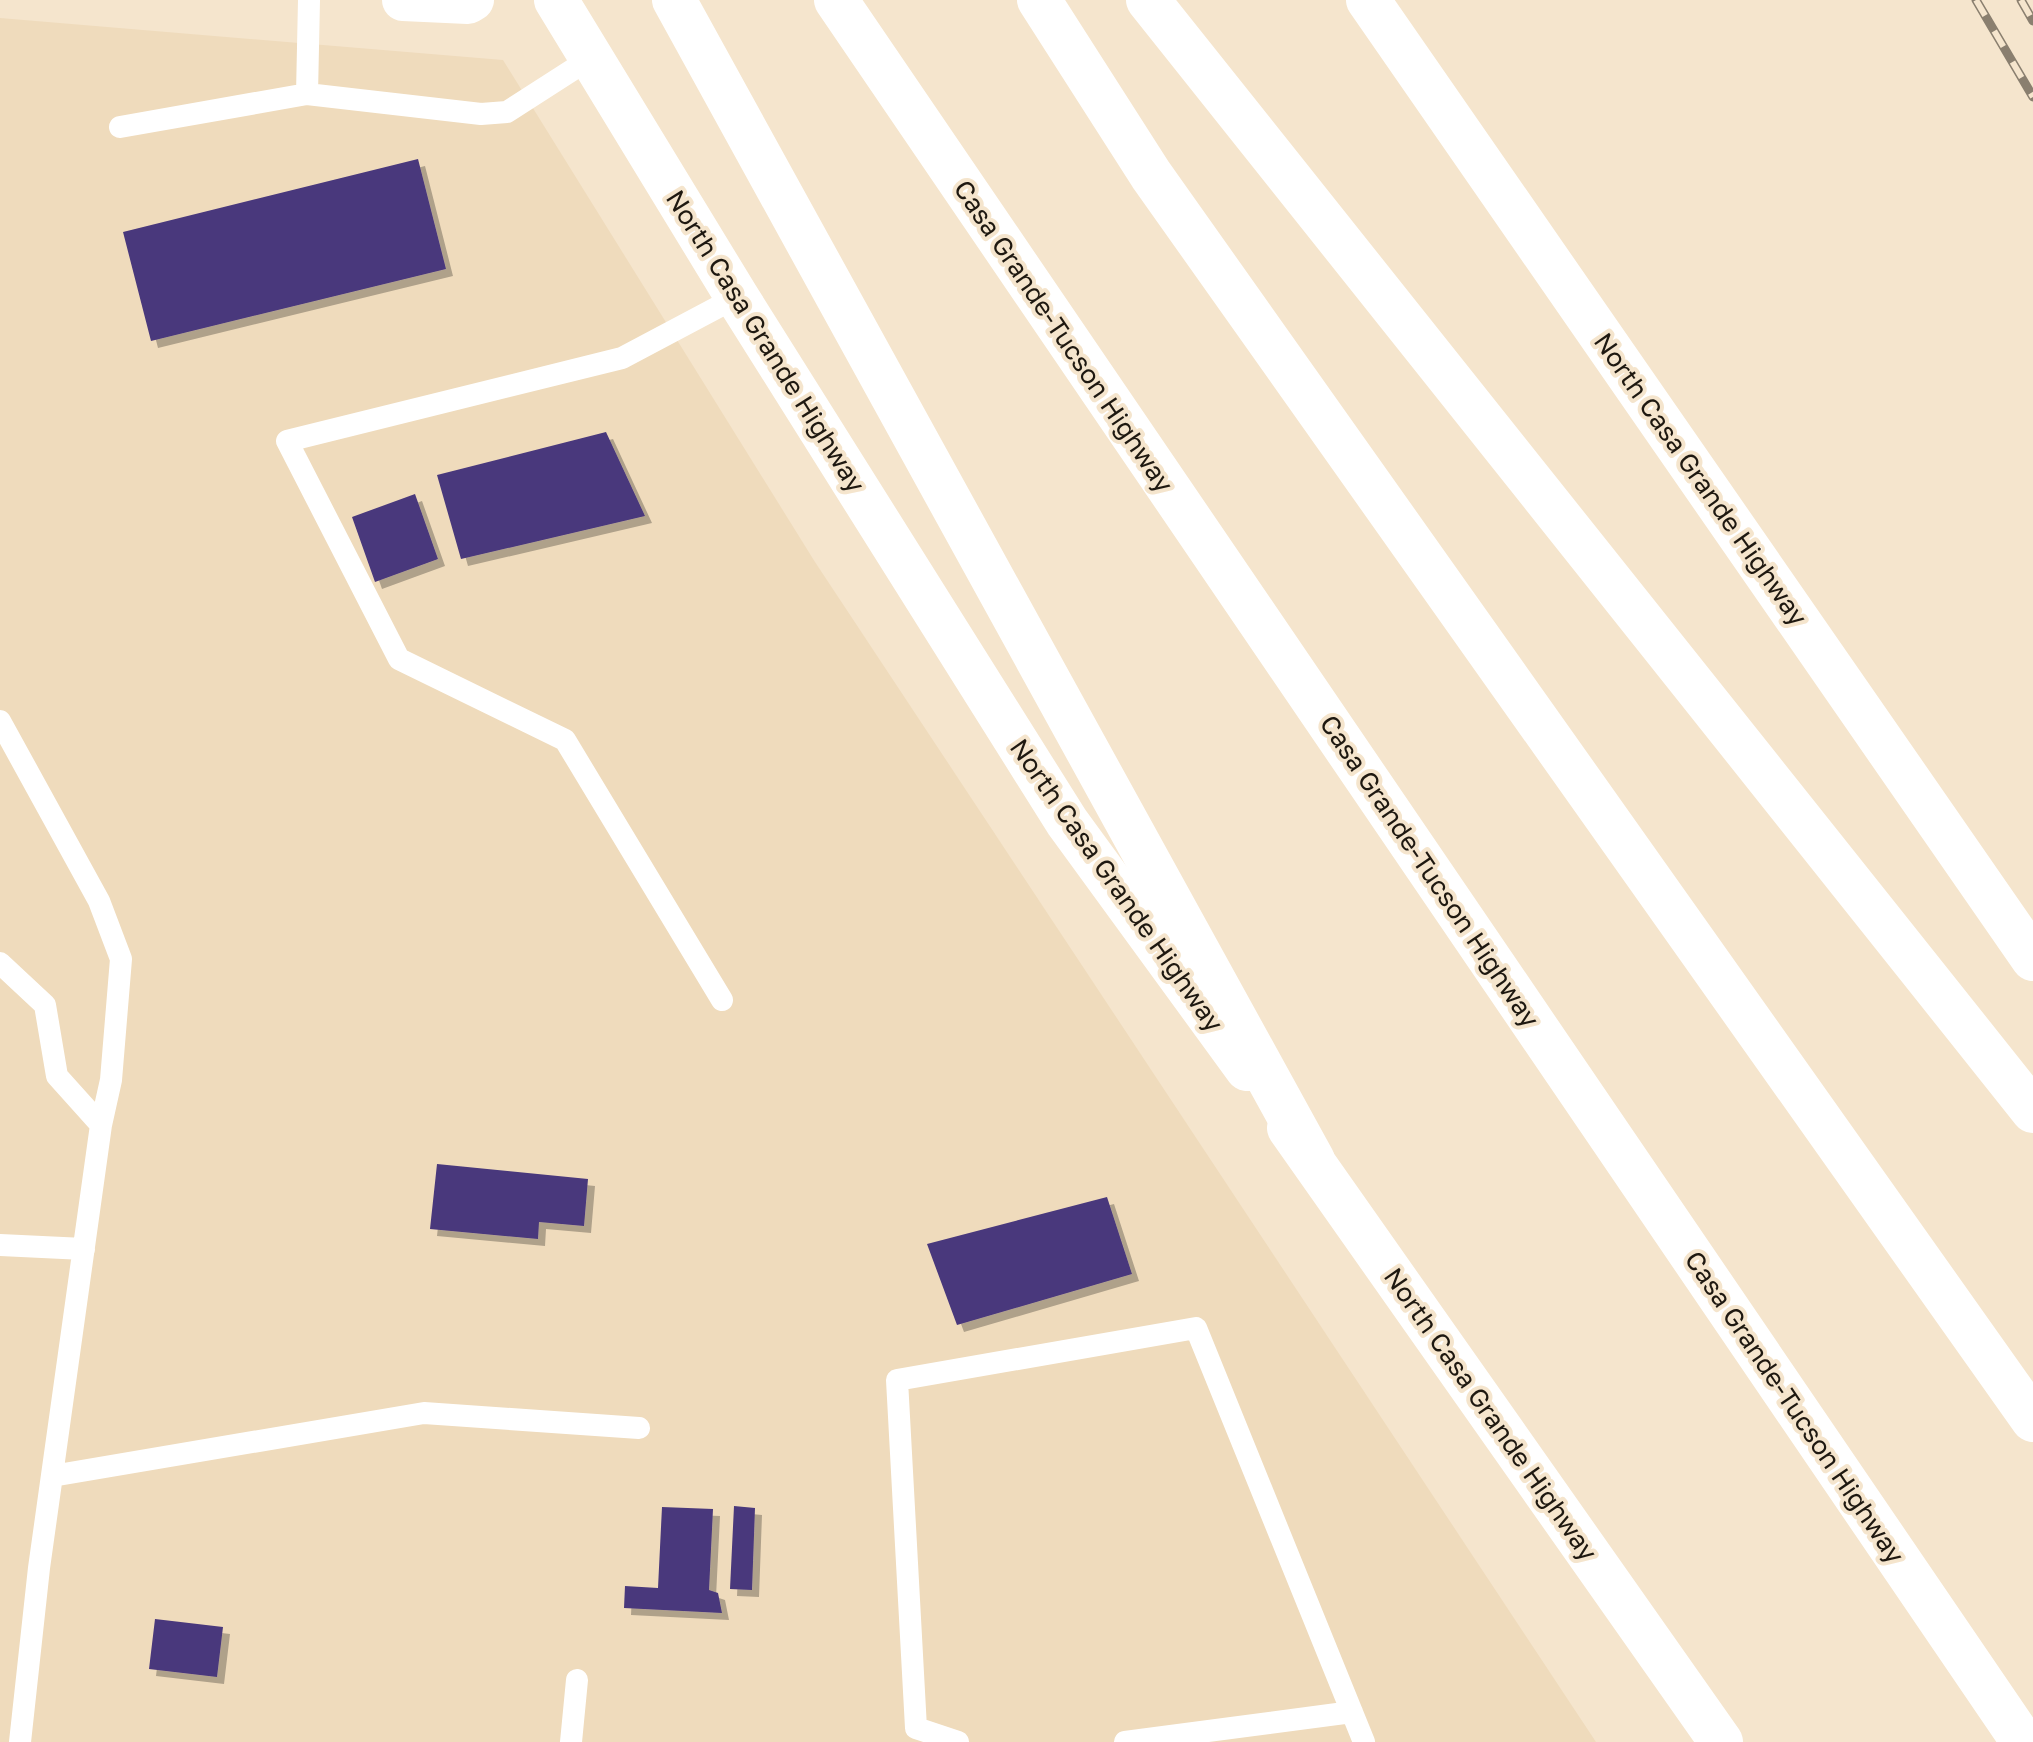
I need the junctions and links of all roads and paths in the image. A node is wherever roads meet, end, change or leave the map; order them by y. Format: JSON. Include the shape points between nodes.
{"nodes":[{"id":1,"x":309,"y":0,"type":"edge"},
{"id":2,"x":403,"y":0,"type":"edge"},
{"id":3,"x":473,"y":0,"type":"edge"},
{"id":4,"x":556,"y":0,"type":"edge"},
{"id":5,"x":674,"y":0,"type":"edge"},
{"id":6,"x":836,"y":0,"type":"edge"},
{"id":7,"x":1039,"y":0,"type":"edge"},
{"id":8,"x":1148,"y":0,"type":"edge"},
{"id":9,"x":1368,"y":0,"type":"edge"},
{"id":10,"x":591,"y":58,"type":"junction"},
{"id":11,"x":307,"y":94,"type":"junction"},
{"id":12,"x":120,"y":127,"type":"dead end"},
{"id":13,"x":737,"y":297,"type":"junction"},
{"id":14,"x":0,"y":721,"type":"edge"},
{"id":15,"x":2033,"y":959,"type":"edge"},
{"id":16,"x":0,"y":963,"type":"edge"},
{"id":17,"x":722,"y":1000,"type":"dead end"},
{"id":18,"x":2033,"y":1111,"type":"edge"},
{"id":19,"x":101,"y":1125,"type":"junction"},
{"id":20,"x":1313,"y":1160,"type":"junction"},
{"id":21,"x":0,"y":1245,"type":"edge"},
{"id":22,"x":84,"y":1249,"type":"junction"},
{"id":23,"x":2033,"y":1420,"type":"edge"},
{"id":24,"x":639,"y":1428,"type":"dead end"},
{"id":25,"x":52,"y":1476,"type":"junction"},
{"id":26,"x":577,"y":1680,"type":"dead end"},
{"id":27,"x":1352,"y":1712,"type":"junction"},
{"id":28,"x":20,"y":1742,"type":"edge"},
{"id":29,"x":571,"y":1742,"type":"edge"},
{"id":30,"x":958,"y":1742,"type":"edge"},
{"id":31,"x":1125,"y":1742,"type":"edge"},
{"id":32,"x":1364,"y":1742,"type":"edge"},
{"id":33,"x":1721,"y":1742,"type":"edge"},
{"id":34,"x":2023,"y":1742,"type":"edge"}],
"edges":[{"from":1,"to":11,"type":"lane"},
{"from":2,"to":3,"type":"street"},
{"from":4,"to":10,"type":"main road","name":"North Casa Grande Highway"},
{"from":5,"to":20,"type":"main road"},
{"from":6,"to":34,"type":"main road","name":"Casa Grande-Tucson Highway"},
{"from":7,"to":23,"type":"main road","via":[[1151,175]]},
{"from":8,"to":18,"type":"main road"},
{"from":9,"to":15,"type":"main road","name":"North Casa Grande Highway"},
{"from":10,"to":11,"type":"lane","via":[[507,112],[481,114]]},
{"from":10,"to":13,"type":"main road","name":"North Casa Grande Highway"},
{"from":11,"to":12,"type":"lane"},
{"from":13,"to":17,"type":"lane","via":[[622,358],[287,441],[399,659],[565,740]]},
{"from":13,"to":20,"type":"main road","name":"North Casa Grande Highway","via":[[1067,822]]},
{"from":14,"to":19,"type":"lane","via":[[99,901],[121,959],[111,1080]]},
{"from":16,"to":19,"type":"lane","via":[[45,1005],[57,1076]]},
{"from":19,"to":22,"type":"lane"},
{"from":20,"to":33,"type":"main road","name":"North Casa Grande Highway"},
{"from":21,"to":22,"type":"lane"},
{"from":22,"to":25,"type":"lane"},
{"from":24,"to":25,"type":"lane","via":[[424,1413]]},
{"from":25,"to":28,"type":"lane"},
{"from":26,"to":29,"type":"lane"},
{"from":27,"to":30,"type":"lane","via":[[1196,1328],[897,1380],[916,1728]]},
{"from":27,"to":31,"type":"lane"},
{"from":27,"to":32,"type":"lane"}]}
